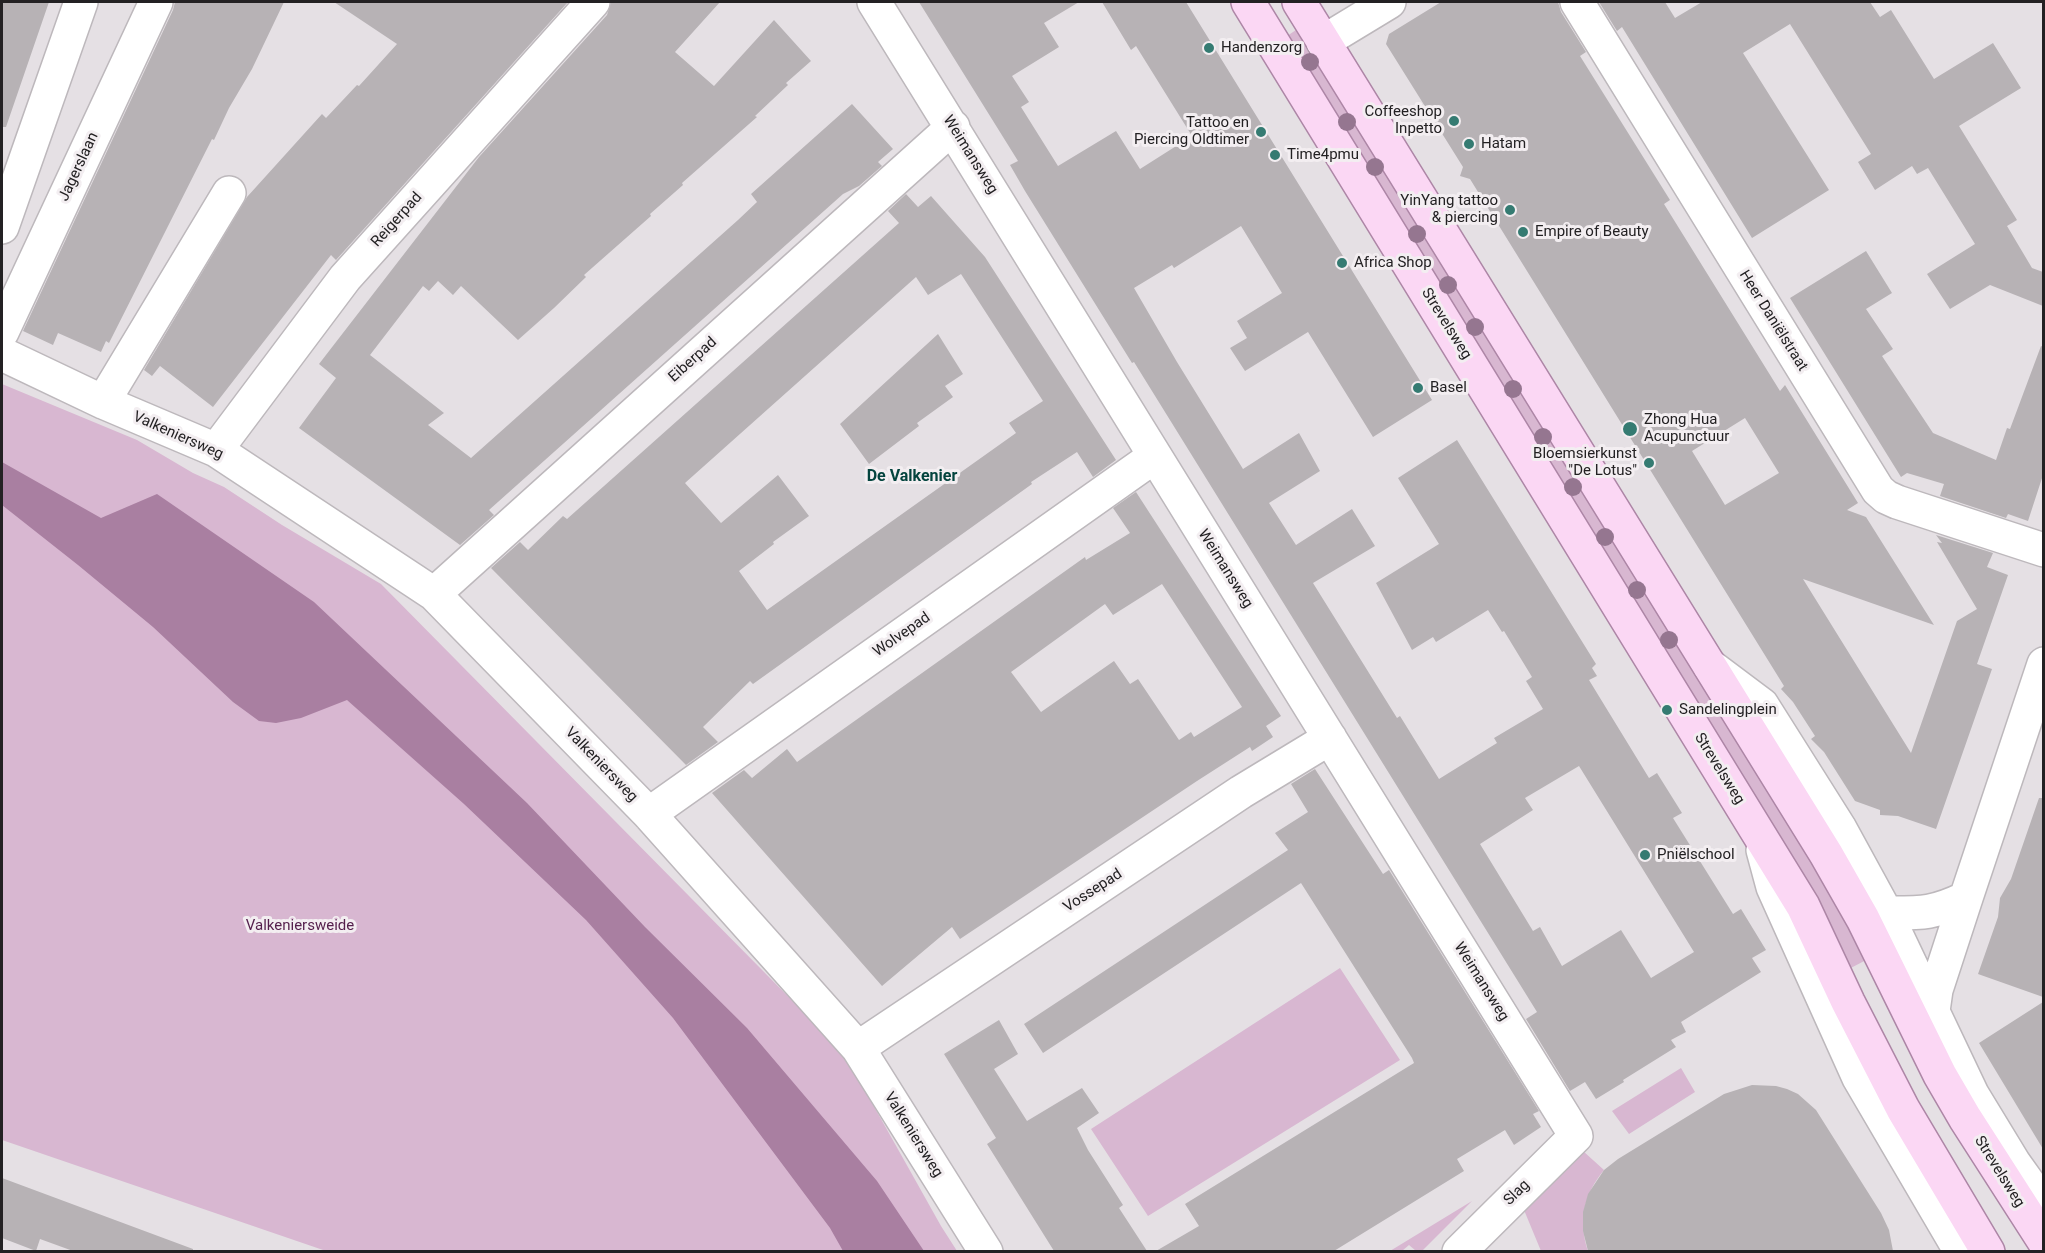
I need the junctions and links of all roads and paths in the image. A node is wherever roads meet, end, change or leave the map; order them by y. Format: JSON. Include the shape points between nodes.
{"nodes":[{"id":1,"x":81,"y":2,"type":"edge"},
{"id":2,"x":156,"y":2,"type":"edge"},
{"id":3,"x":593,"y":2,"type":"edge"},
{"id":4,"x":874,"y":2,"type":"edge"},
{"id":5,"x":1248,"y":2,"type":"edge"},
{"id":6,"x":1299,"y":2,"type":"edge"},
{"id":7,"x":1389,"y":2,"type":"edge"},
{"id":8,"x":1577,"y":2,"type":"edge"},
{"id":9,"x":1323,"y":42,"type":"junction"},
{"id":10,"x":953,"y":127,"type":"junction"},
{"id":11,"x":229,"y":193,"type":"dead end"},
{"id":12,"x":2,"y":227,"type":"edge"},
{"id":13,"x":2,"y":332,"type":"edge"},
{"id":14,"x":2,"y":354,"type":"edge"},
{"id":15,"x":103,"y":402,"type":"junction"},
{"id":16,"x":216,"y":450,"type":"junction"},
{"id":17,"x":1155,"y":456,"type":"junction"},
{"id":18,"x":2043,"y":550,"type":"edge"},
{"id":19,"x":434,"y":594,"type":"junction"},
{"id":20,"x":2043,"y":664,"type":"edge"},
{"id":21,"x":1708,"y":665,"type":"junction"},
{"id":22,"x":2033,"y":733,"type":"edge"},
{"id":23,"x":1330,"y":738,"type":"junction"},
{"id":24,"x":649,"y":814,"type":"junction"},
{"id":25,"x":1757,"y":831,"type":"junction"},
{"id":26,"x":1966,"y":898,"type":"junction"},
{"id":27,"x":1886,"y":913,"type":"junction"},
{"id":28,"x":1933,"y":1011,"type":"junction"},
{"id":29,"x":858,"y":1048,"type":"junction"},
{"id":30,"x":1576,"y":1136,"type":"joint"},
{"id":31,"x":2043,"y":1204,"type":"edge"},
{"id":32,"x":2043,"y":1241,"type":"edge"},
{"id":33,"x":986,"y":1251,"type":"edge"},
{"id":34,"x":1459,"y":1251,"type":"edge"},
{"id":35,"x":1961,"y":1251,"type":"edge"},
{"id":36,"x":1988,"y":1251,"type":"edge"}],
"edges":[{"from":1,"to":12,"type":"street"},
{"from":2,"to":13,"type":"street","name":"Jagerslaan"},
{"from":3,"to":16,"type":"street","name":"Reigerpad","via":[[345,278]]},
{"from":4,"to":10,"type":"street","name":"Weimansweg"},
{"from":5,"to":25,"type":"main road","name":"Strevelsweg"},
{"from":6,"to":9,"type":"main road","name":"Strevelsweg"},
{"from":7,"to":9,"type":"street"},
{"from":8,"to":18,"type":"street","name":"Heer Daniëlstraat","via":[[1878,490],[1897,502]]},
{"from":9,"to":21,"type":"main road","name":"Strevelsweg"},
{"from":10,"to":17,"type":"street","name":"Weimansweg"},
{"from":10,"to":19,"type":"street","name":"Eiberpad"},
{"from":11,"to":15,"type":"street"},
{"from":14,"to":15,"type":"street","name":"Valkeniersweg"},
{"from":15,"to":16,"type":"street","name":"Valkeniersweg"},
{"from":16,"to":19,"type":"street","name":"Valkeniersweg"},
{"from":17,"to":23,"type":"street","name":"Weimansweg"},
{"from":17,"to":24,"type":"street","name":"Wolvepad"},
{"from":19,"to":24,"type":"street","name":"Valkeniersweg"},
{"from":20,"to":22,"type":"street"},
{"from":21,"to":27,"type":"street","name":"Strevelsweg","via":[[1762,705],[1839,827]]},
{"from":21,"to":32,"type":"main road","name":"Strevelsweg","via":[[1826,854],[1863,919],[1940,1075]]},
{"from":22,"to":26,"type":"street"},
{"from":23,"to":29,"type":"street","name":"Vossepad","via":[[1241,792]]},
{"from":23,"to":30,"type":"street","name":"Weimansweg"},
{"from":24,"to":29,"type":"street","name":"Valkeniersweg"},
{"from":25,"to":35,"type":"street","name":"Strevelsweg","via":[[1773,887],[1859,1078]]},
{"from":25,"to":36,"type":"main road","name":"Strevelsweg","via":[[1803,906],[1902,1109]]},
{"from":26,"to":27,"type":"street","via":[[1925,913]]},
{"from":26,"to":28,"type":"street","via":[[1936,990]]},
{"from":27,"to":28,"type":"street","name":"Strevelsweg"},
{"from":28,"to":31,"type":"street","name":"Strevelsweg","via":[[1972,1094]]},
{"from":29,"to":33,"type":"street","name":"Valkeniersweg"},
{"from":30,"to":34,"type":"street","name":"Slag"}]}
